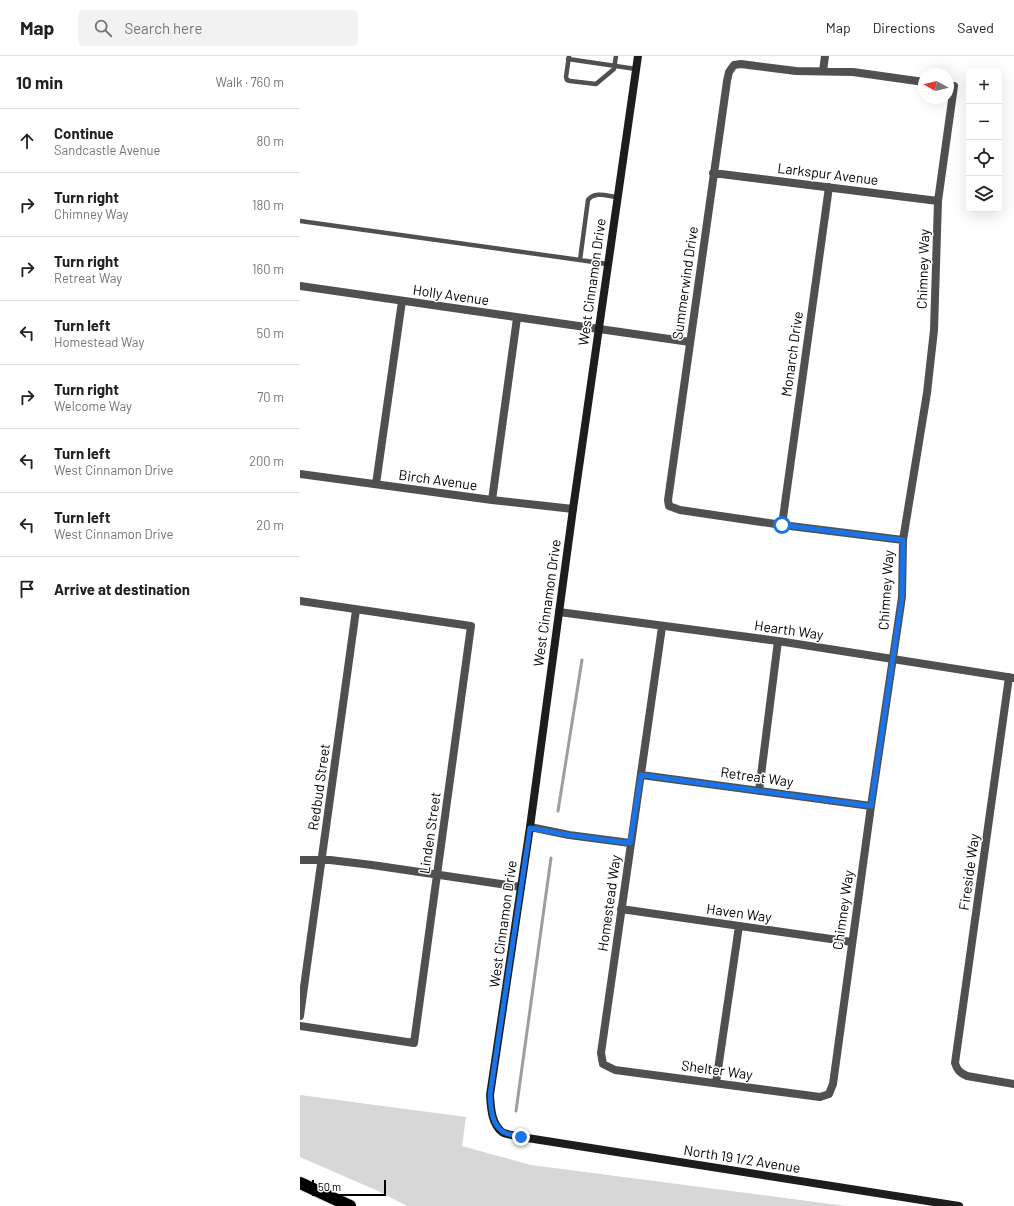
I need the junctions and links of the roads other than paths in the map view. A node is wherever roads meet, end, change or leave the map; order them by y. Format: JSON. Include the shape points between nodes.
{"nodes":[{"id":1,"x":616,"y":56,"type":"edge"},
{"id":2,"x":638,"y":56,"type":"edge"},
{"id":3,"x":825,"y":56,"type":"edge"},
{"id":4,"x":568,"y":58,"type":"edge"},
{"id":5,"x":615,"y":66,"type":"junction"},
{"id":6,"x":636,"y":69,"type":"junction"},
{"id":7,"x":823,"y":71,"type":"junction"},
{"id":8,"x":918,"y":81,"type":"edge"},
{"id":9,"x":949,"y":104,"type":"edge"},
{"id":10,"x":714,"y":173,"type":"junction"},
{"id":11,"x":829,"y":187,"type":"junction"},
{"id":12,"x":617,"y":197,"type":"junction"},
{"id":13,"x":938,"y":201,"type":"junction"},
{"id":14,"x":300,"y":221,"type":"edge"},
{"id":15,"x":580,"y":260,"type":"junction"},
{"id":16,"x":607,"y":264,"type":"junction"},
{"id":17,"x":300,"y":286,"type":"edge"},
{"id":18,"x":402,"y":302,"type":"junction"},
{"id":19,"x":517,"y":318,"type":"junction"},
{"id":20,"x":598,"y":330,"type":"junction"},
{"id":21,"x":690,"y":342,"type":"junction"},
{"id":22,"x":300,"y":474,"type":"edge"},
{"id":23,"x":376,"y":484,"type":"junction"},
{"id":24,"x":492,"y":500,"type":"junction"},
{"id":25,"x":573,"y":509,"type":"junction"},
{"id":26,"x":782,"y":525,"type":"junction"},
{"id":27,"x":903,"y":540,"type":"junction"},
{"id":28,"x":300,"y":601,"type":"edge"},
{"id":29,"x":356,"y":610,"type":"junction"},
{"id":30,"x":559,"y":612,"type":"junction"},
{"id":31,"x":662,"y":627,"type":"junction"},
{"id":32,"x":778,"y":641,"type":"junction"},
{"id":33,"x":893,"y":660,"type":"junction"},
{"id":34,"x":1012,"y":678,"type":"edge"},
{"id":35,"x":641,"y":775,"type":"junction"},
{"id":36,"x":759,"y":791,"type":"junction"},
{"id":37,"x":871,"y":806,"type":"junction"},
{"id":38,"x":530,"y":828,"type":"junction"},
{"id":39,"x":630,"y":843,"type":"junction"},
{"id":40,"x":300,"y":860,"type":"edge"},
{"id":41,"x":322,"y":860,"type":"junction"},
{"id":42,"x":437,"y":875,"type":"junction"},
{"id":43,"x":521,"y":887,"type":"junction"},
{"id":44,"x":622,"y":909,"type":"junction"},
{"id":45,"x":739,"y":926,"type":"junction"},
{"id":46,"x":852,"y":942,"type":"junction"},
{"id":47,"x":300,"y":1016,"type":"edge"},
{"id":48,"x":300,"y":1026,"type":"edge"},
{"id":49,"x":603,"y":1064,"type":"joint"},
{"id":50,"x":716,"y":1083,"type":"junction"},
{"id":51,"x":1014,"y":1084,"type":"edge"},
{"id":52,"x":829,"y":1094,"type":"joint"},
{"id":53,"x":521,"y":1137,"type":"joint"},
{"id":54,"x":300,"y":1184,"type":"edge"},
{"id":55,"x":350,"y":1206,"type":"edge"},
{"id":56,"x":959,"y":1206,"type":"edge"}],
"edges":[{"from":1,"to":5,"type":"lane"},
{"from":2,"to":6,"type":"main road","name":"West Cinnamon Drive"},
{"from":3,"to":7,"type":"street"},
{"from":4,"to":5,"type":"lane"},
{"from":4,"to":5,"type":"lane","via":[[566,77],[570,81],[596,84]]},
{"from":5,"to":6,"type":"lane"},
{"from":6,"to":12,"type":"main road","name":"West Cinnamon Drive"},
{"from":7,"to":8,"type":"street","via":[[853,72]]},
{"from":7,"to":10,"type":"street","name":"Summerwind Drive","via":[[734,65],[727,81]]},
{"from":9,"to":13,"type":"street","name":"Chimney Way"},
{"from":10,"to":11,"type":"street","name":"Larkspur Avenue"},
{"from":10,"to":21,"type":"street","name":"Summerwind Drive"},
{"from":11,"to":13,"type":"street","name":"Larkspur Avenue"},
{"from":11,"to":26,"type":"street","name":"Monarch Drive"},
{"from":12,"to":15,"type":"lane","via":[[595,194],[588,200]]},
{"from":12,"to":16,"type":"main road","name":"West Cinnamon Drive"},
{"from":13,"to":27,"type":"street","name":"Chimney Way","via":[[933,338],[927,393]]},
{"from":14,"to":15,"type":"lane"},
{"from":15,"to":16,"type":"lane"},
{"from":16,"to":20,"type":"main road","name":"West Cinnamon Drive"},
{"from":17,"to":18,"type":"street","name":"Holly Avenue"},
{"from":18,"to":19,"type":"street","name":"Holly Avenue"},
{"from":18,"to":23,"type":"street"},
{"from":19,"to":20,"type":"street","name":"Holly Avenue"},
{"from":19,"to":24,"type":"street"},
{"from":20,"to":21,"type":"street","name":"Holly Avenue"},
{"from":20,"to":25,"type":"main road","name":"West Cinnamon Drive"},
{"from":21,"to":26,"type":"street","name":"Summerwind Drive","via":[[668,494],[669,506],[680,510]]},
{"from":22,"to":23,"type":"street","name":"Birch Avenue"},
{"from":23,"to":24,"type":"street","name":"Birch Avenue"},
{"from":24,"to":25,"type":"street","name":"Birch Avenue"},
{"from":25,"to":30,"type":"main road","name":"West Cinnamon Drive"},
{"from":26,"to":27,"type":"street"},
{"from":27,"to":33,"type":"street","name":"Chimney Way","via":[[902,596]]},
{"from":28,"to":29,"type":"street"},
{"from":29,"to":41,"type":"street","name":"Redbud Street"},
{"from":29,"to":42,"type":"street","name":"Linden Street","via":[[471,626]]},
{"from":30,"to":31,"type":"street","name":"Hearth Way"},
{"from":30,"to":38,"type":"main road","name":"West Cinnamon Drive"},
{"from":31,"to":32,"type":"street","name":"Hearth Way"},
{"from":31,"to":35,"type":"street","name":"Homestead Way"},
{"from":32,"to":33,"type":"street","name":"Hearth Way"},
{"from":32,"to":36,"type":"street"},
{"from":33,"to":34,"type":"street","name":"Hearth Way"},
{"from":33,"to":37,"type":"street","name":"Chimney Way"},
{"from":34,"to":51,"type":"street","name":"Fireside Way","via":[[955,1063],[957,1070],[967,1076]]},
{"from":35,"to":36,"type":"street","name":"Retreat Way"},
{"from":35,"to":39,"type":"street","name":"Homestead Way"},
{"from":36,"to":37,"type":"street","name":"Retreat Way"},
{"from":37,"to":46,"type":"street","name":"Chimney Way"},
{"from":38,"to":39,"type":"street"},
{"from":38,"to":43,"type":"main road","name":"West Cinnamon Drive"},
{"from":39,"to":44,"type":"street","name":"Homestead Way"},
{"from":40,"to":41,"type":"street"},
{"from":41,"to":42,"type":"street"},
{"from":41,"to":47,"type":"street","name":"Redbud Street"},
{"from":42,"to":43,"type":"street"},
{"from":42,"to":48,"type":"street","name":"Linden Street","via":[[414,1043]]},
{"from":43,"to":53,"type":"main road","name":"West Cinnamon Drive","via":[[490,1095],[494,1120],[502,1132]]},
{"from":44,"to":45,"type":"street","name":"Haven Way"},
{"from":44,"to":49,"type":"street","name":"Homestead Way","via":[[601,1054]]},
{"from":45,"to":46,"type":"street","name":"Haven Way"},
{"from":45,"to":50,"type":"street"},
{"from":46,"to":52,"type":"street","name":"Chimney Way","via":[[833,1084]]},
{"from":49,"to":50,"type":"street","name":"Shelter Way","via":[[615,1070]]},
{"from":50,"to":52,"type":"street","name":"Shelter Way","via":[[820,1097]]},
{"from":53,"to":56,"type":"main road","name":"North 19 1/2 Avenue"},
{"from":54,"to":55,"type":"highway"}]}
